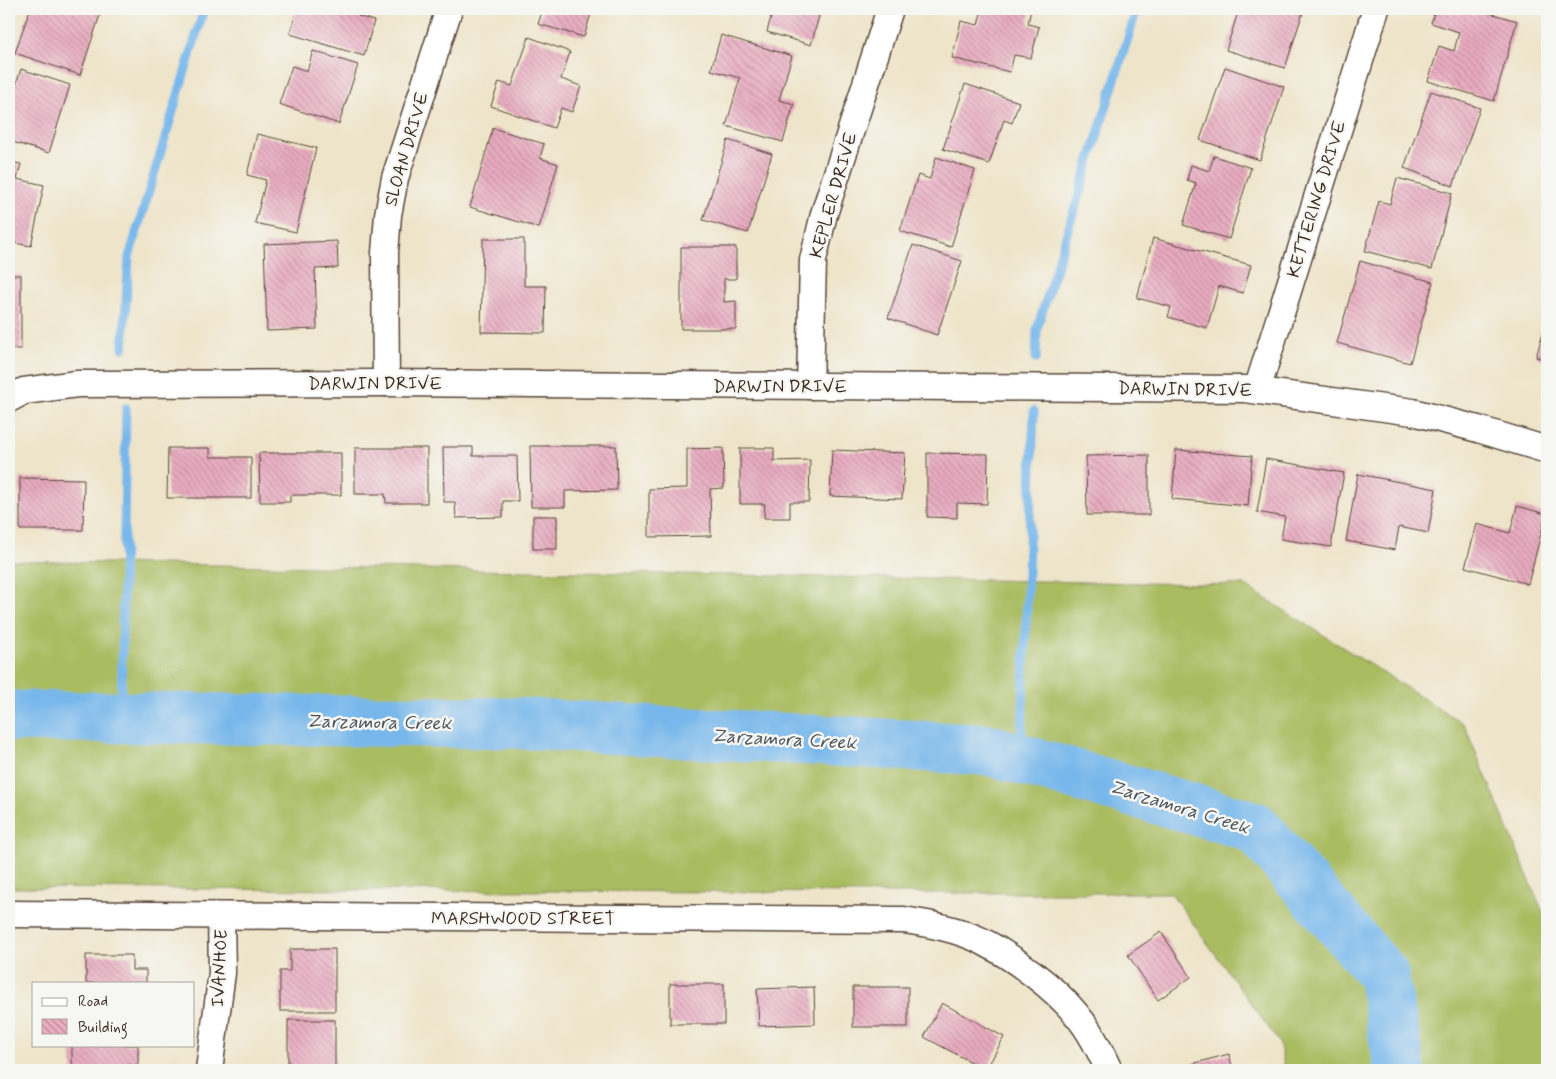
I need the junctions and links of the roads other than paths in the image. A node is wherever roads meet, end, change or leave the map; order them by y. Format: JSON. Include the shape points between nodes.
{"nodes":[{"id":1,"x":448,"y":9,"type":"edge"},
{"id":2,"x":890,"y":9,"type":"edge"},
{"id":3,"x":1376,"y":9,"type":"edge"},
{"id":4,"x":386,"y":383,"type":"junction"},
{"id":5,"x":810,"y":386,"type":"junction"},
{"id":6,"x":1257,"y":390,"type":"junction"},
{"id":7,"x":9,"y":399,"type":"edge"},
{"id":8,"x":1547,"y":450,"type":"edge"},
{"id":9,"x":9,"y":914,"type":"edge"},
{"id":10,"x":222,"y":916,"type":"junction"},
{"id":11,"x":209,"y":1070,"type":"edge"},
{"id":12,"x":1109,"y":1070,"type":"edge"}],
"edges":[{"from":1,"to":4,"type":"street","name":"SLOAN DRIVE","via":[[394,178],[385,253]]},
{"from":2,"to":5,"type":"street","name":"KEPLER DRIVE","via":[[824,214],[813,260]]},
{"from":3,"to":6,"type":"street","name":"KETTERING DRIVE"},
{"from":4,"to":5,"type":"street","name":"DARWIN DRIVE"},
{"from":4,"to":7,"type":"street","name":"DARWIN DRIVE","via":[[77,384],[24,391]]},
{"from":5,"to":6,"type":"street","name":"DARWIN DRIVE"},
{"from":6,"to":8,"type":"street","name":"DARWIN DRIVE","via":[[1413,412]]},
{"from":9,"to":10,"type":"street","name":"MARSHWOOD STREET"},
{"from":10,"to":11,"type":"street","name":"IVANHOE","via":[[222,973]]},
{"from":10,"to":12,"type":"street","name":"MARSHWOOD STREET","via":[[904,920],[948,929],[982,941],[1027,970],[1077,1014]]}]}
